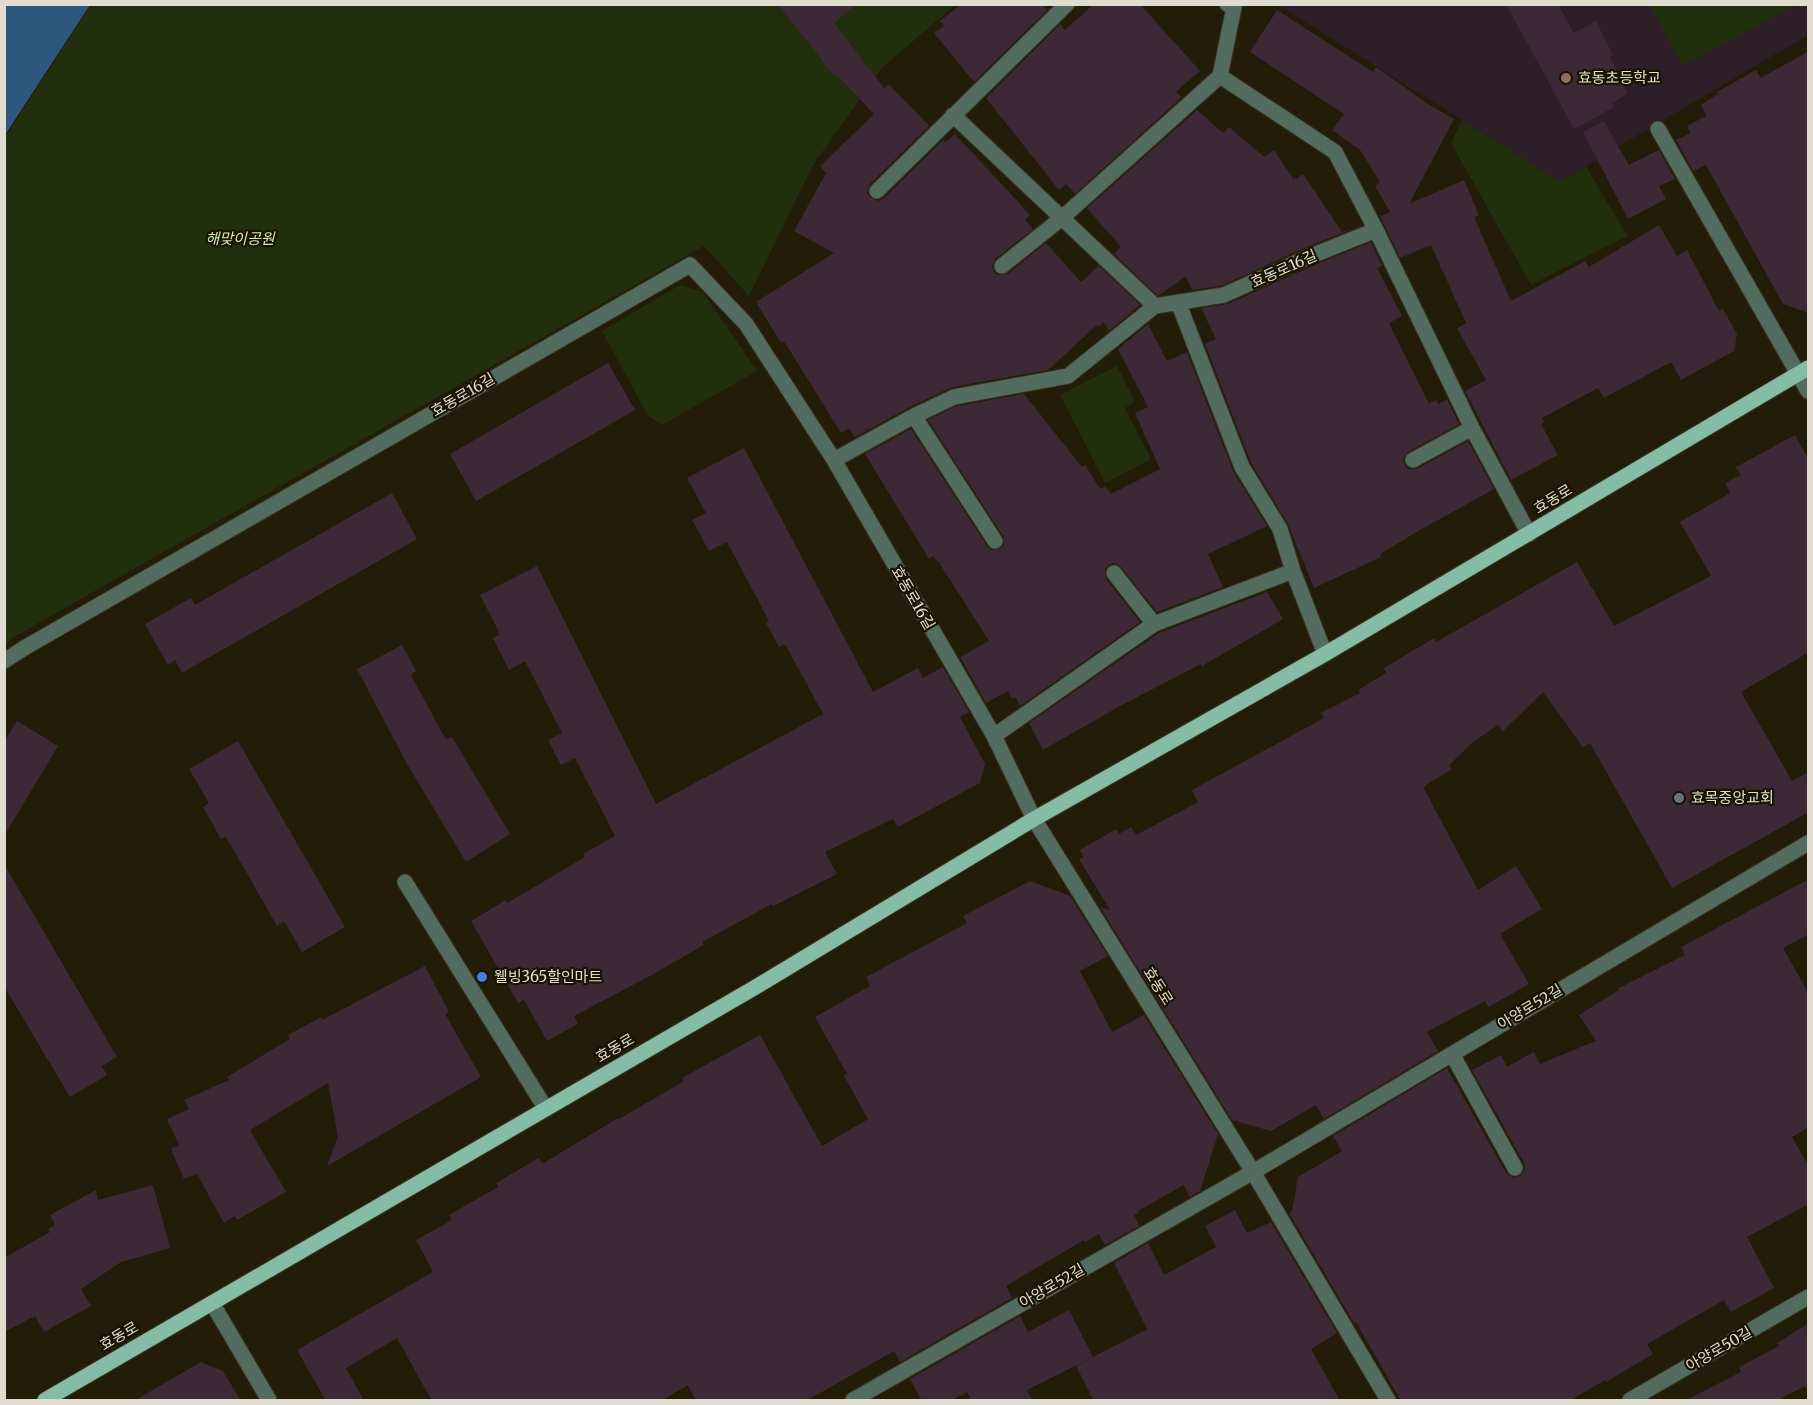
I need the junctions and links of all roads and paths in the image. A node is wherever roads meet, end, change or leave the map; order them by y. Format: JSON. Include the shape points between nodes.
{"nodes":[{"id":1,"x":1067,"y":4,"type":"edge"},
{"id":2,"x":1227,"y":4,"type":"edge"},
{"id":3,"x":1220,"y":76,"type":"junction"},
{"id":4,"x":953,"y":115,"type":"junction"},
{"id":5,"x":1658,"y":129,"type":"dead end"},
{"id":6,"x":877,"y":191,"type":"dead end"},
{"id":7,"x":1063,"y":217,"type":"junction"},
{"id":8,"x":1376,"y":230,"type":"junction"},
{"id":9,"x":1002,"y":266,"type":"dead end"},
{"id":10,"x":1178,"y":302,"type":"junction"},
{"id":11,"x":1155,"y":306,"type":"junction"},
{"id":12,"x":1804,"y":370,"type":"edge"},
{"id":13,"x":1809,"y":391,"type":"edge"},
{"id":14,"x":914,"y":416,"type":"junction"},
{"id":15,"x":1472,"y":428,"type":"junction"},
{"id":16,"x":834,"y":459,"type":"junction"},
{"id":17,"x":1413,"y":460,"type":"dead end"},
{"id":18,"x":1529,"y":534,"type":"junction"},
{"id":19,"x":995,"y":541,"type":"dead end"},
{"id":20,"x":1293,"y":571,"type":"junction"},
{"id":21,"x":1114,"y":573,"type":"dead end"},
{"id":22,"x":1154,"y":624,"type":"junction"},
{"id":23,"x":1325,"y":654,"type":"junction"},
{"id":24,"x":4,"y":661,"type":"edge"},
{"id":25,"x":994,"y":736,"type":"junction"},
{"id":26,"x":1034,"y":819,"type":"junction"},
{"id":27,"x":1809,"y":843,"type":"edge"},
{"id":28,"x":405,"y":882,"type":"dead end"},
{"id":29,"x":1452,"y":1054,"type":"junction"},
{"id":30,"x":546,"y":1109,"type":"junction"},
{"id":31,"x":1515,"y":1168,"type":"dead end"},
{"id":32,"x":1253,"y":1172,"type":"junction"},
{"id":33,"x":1809,"y":1298,"type":"edge"},
{"id":34,"x":212,"y":1303,"type":"junction"},
{"id":35,"x":45,"y":1401,"type":"edge"},
{"id":36,"x":269,"y":1401,"type":"edge"},
{"id":37,"x":853,"y":1401,"type":"edge"},
{"id":38,"x":1388,"y":1401,"type":"edge"},
{"id":39,"x":1630,"y":1401,"type":"edge"}],
"edges":[{"from":1,"to":4,"type":"street"},
{"from":2,"to":3,"type":"street","via":[[1234,7]]},
{"from":3,"to":7,"type":"street"},
{"from":3,"to":8,"type":"street","via":[[1335,152]]},
{"from":4,"to":6,"type":"street"},
{"from":4,"to":7,"type":"street"},
{"from":5,"to":12,"type":"street"},
{"from":7,"to":9,"type":"street"},
{"from":7,"to":11,"type":"street"},
{"from":8,"to":10,"type":"street","name":"효동로16길","via":[[1224,295]]},
{"from":8,"to":15,"type":"street"},
{"from":10,"to":11,"type":"street","name":"효동로16길"},
{"from":10,"to":20,"type":"street","via":[[1242,467],[1280,529]]},
{"from":11,"to":14,"type":"street","name":"효동로16길","via":[[1068,376],[954,397]]},
{"from":12,"to":13,"type":"street"},
{"from":12,"to":18,"type":"main road","name":"효동로"},
{"from":14,"to":16,"type":"street","name":"효동로16길"},
{"from":14,"to":19,"type":"street"},
{"from":15,"to":17,"type":"street"},
{"from":15,"to":18,"type":"street"},
{"from":16,"to":24,"type":"street","name":"효동로16길","via":[[746,324],[690,265]]},
{"from":16,"to":25,"type":"street","name":"효동로16길"},
{"from":18,"to":23,"type":"main road","name":"효동로"},
{"from":20,"to":22,"type":"street"},
{"from":20,"to":23,"type":"street"},
{"from":21,"to":22,"type":"street"},
{"from":22,"to":25,"type":"street"},
{"from":23,"to":26,"type":"main road","name":"효동로"},
{"from":25,"to":26,"type":"street","name":"효동로16길"},
{"from":26,"to":30,"type":"main road","name":"효동로"},
{"from":26,"to":32,"type":"street","name":"효동로"},
{"from":27,"to":29,"type":"street","name":"아양로52길"},
{"from":28,"to":30,"type":"street"},
{"from":29,"to":31,"type":"street"},
{"from":29,"to":32,"type":"street","name":"아양로52길"},
{"from":30,"to":34,"type":"main road","name":"효동로"},
{"from":32,"to":37,"type":"street","name":"아양로52길"},
{"from":32,"to":38,"type":"street"},
{"from":33,"to":39,"type":"street","name":"아양로50길"},
{"from":34,"to":35,"type":"main road","name":"효동로"},
{"from":34,"to":36,"type":"street"}]}
